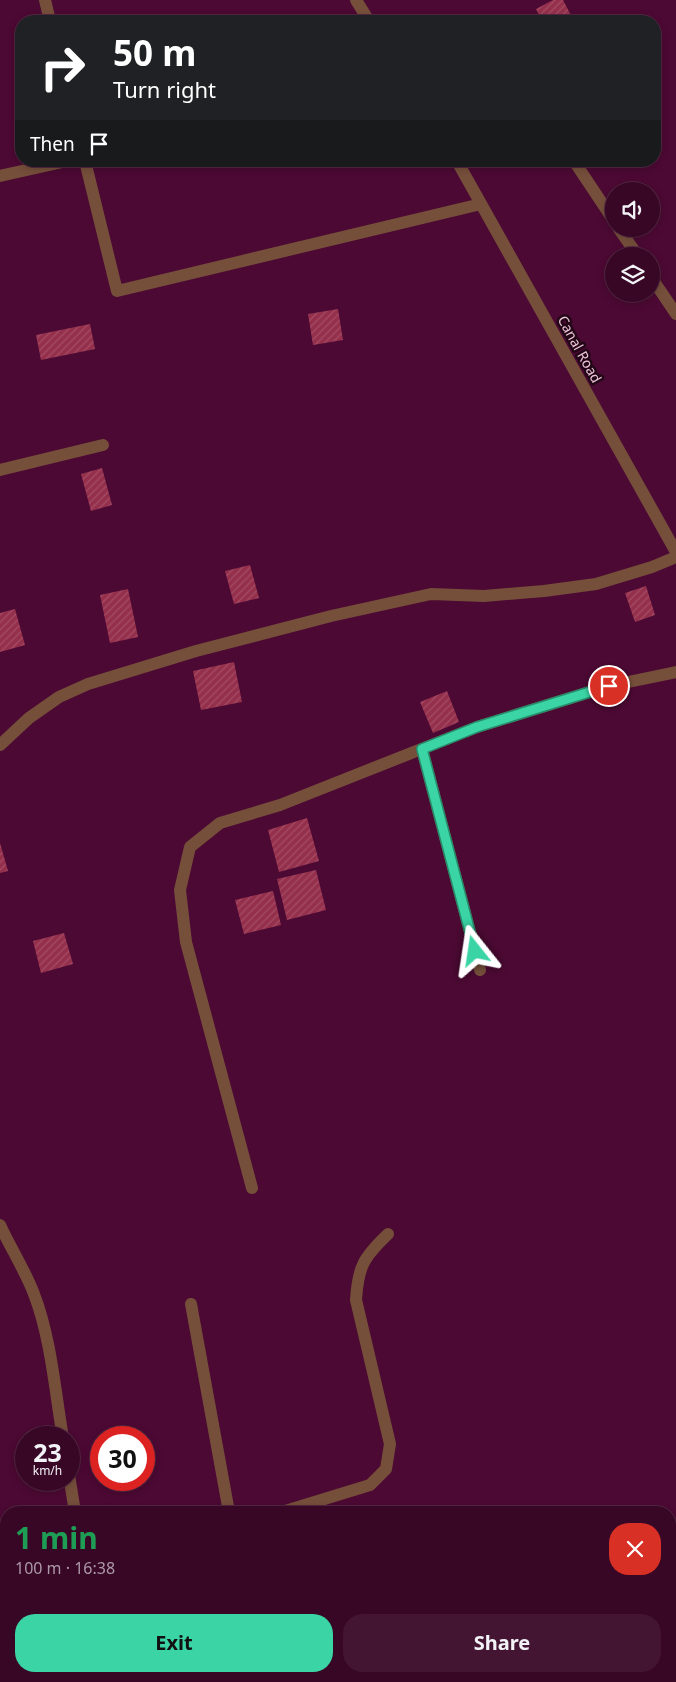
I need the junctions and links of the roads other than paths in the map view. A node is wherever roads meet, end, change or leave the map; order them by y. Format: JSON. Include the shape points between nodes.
{"nodes":[{"id":1,"x":44,"y":0,"type":"edge"},
{"id":2,"x":356,"y":0,"type":"edge"},
{"id":3,"x":48,"y":15,"type":"edge"},
{"id":4,"x":365,"y":15,"type":"edge"},
{"id":5,"x":40,"y":167,"type":"edge"},
{"id":6,"x":86,"y":167,"type":"edge"},
{"id":7,"x":460,"y":167,"type":"edge"},
{"id":8,"x":578,"y":167,"type":"edge"},
{"id":9,"x":0,"y":176,"type":"edge"},
{"id":10,"x":481,"y":204,"type":"junction"},
{"id":11,"x":605,"y":207,"type":"edge"},
{"id":12,"x":660,"y":290,"type":"edge"},
{"id":13,"x":676,"y":314,"type":"edge"},
{"id":14,"x":103,"y":446,"type":"dead end"},
{"id":15,"x":0,"y":470,"type":"edge"},
{"id":16,"x":676,"y":552,"type":"edge"},
{"id":17,"x":676,"y":557,"type":"edge"},
{"id":18,"x":676,"y":672,"type":"edge"},
{"id":19,"x":0,"y":745,"type":"edge"},
{"id":20,"x":422,"y":749,"type":"junction"},
{"id":21,"x":480,"y":970,"type":"dead end"},
{"id":22,"x":252,"y":1188,"type":"dead end"},
{"id":23,"x":0,"y":1225,"type":"edge"},
{"id":24,"x":388,"y":1234,"type":"dead end"},
{"id":25,"x":191,"y":1304,"type":"dead end"},
{"id":26,"x":61,"y":1426,"type":"edge"},
{"id":27,"x":72,"y":1491,"type":"edge"},
{"id":28,"x":74,"y":1506,"type":"edge"},
{"id":29,"x":228,"y":1506,"type":"edge"},
{"id":30,"x":302,"y":1506,"type":"edge"}],
"edges":[{"from":1,"to":3,"type":"street"},
{"from":2,"to":4,"type":"street"},
{"from":5,"to":9,"type":"street"},
{"from":6,"to":10,"type":"street","via":[[117,291]]},
{"from":7,"to":10,"type":"street","name":"Canal Road"},
{"from":8,"to":11,"type":"street"},
{"from":10,"to":16,"type":"street","name":"Canal Road"},
{"from":12,"to":13,"type":"street"},
{"from":14,"to":15,"type":"street"},
{"from":17,"to":19,"type":"street","via":[[596,584],[484,596],[431,594],[196,651],[88,684],[29,718]]},
{"from":18,"to":20,"type":"street","via":[[609,686],[477,727]]},
{"from":20,"to":21,"type":"street"},
{"from":20,"to":22,"type":"street","via":[[280,805],[220,823],[190,846],[180,890],[186,942]]},
{"from":23,"to":26,"type":"street","via":[[24,1270],[42,1319]]},
{"from":24,"to":30,"type":"street","via":[[368,1253],[357,1279],[356,1300],[390,1444],[386,1469],[370,1485]]},
{"from":25,"to":29,"type":"street"},
{"from":27,"to":28,"type":"street"}]}
